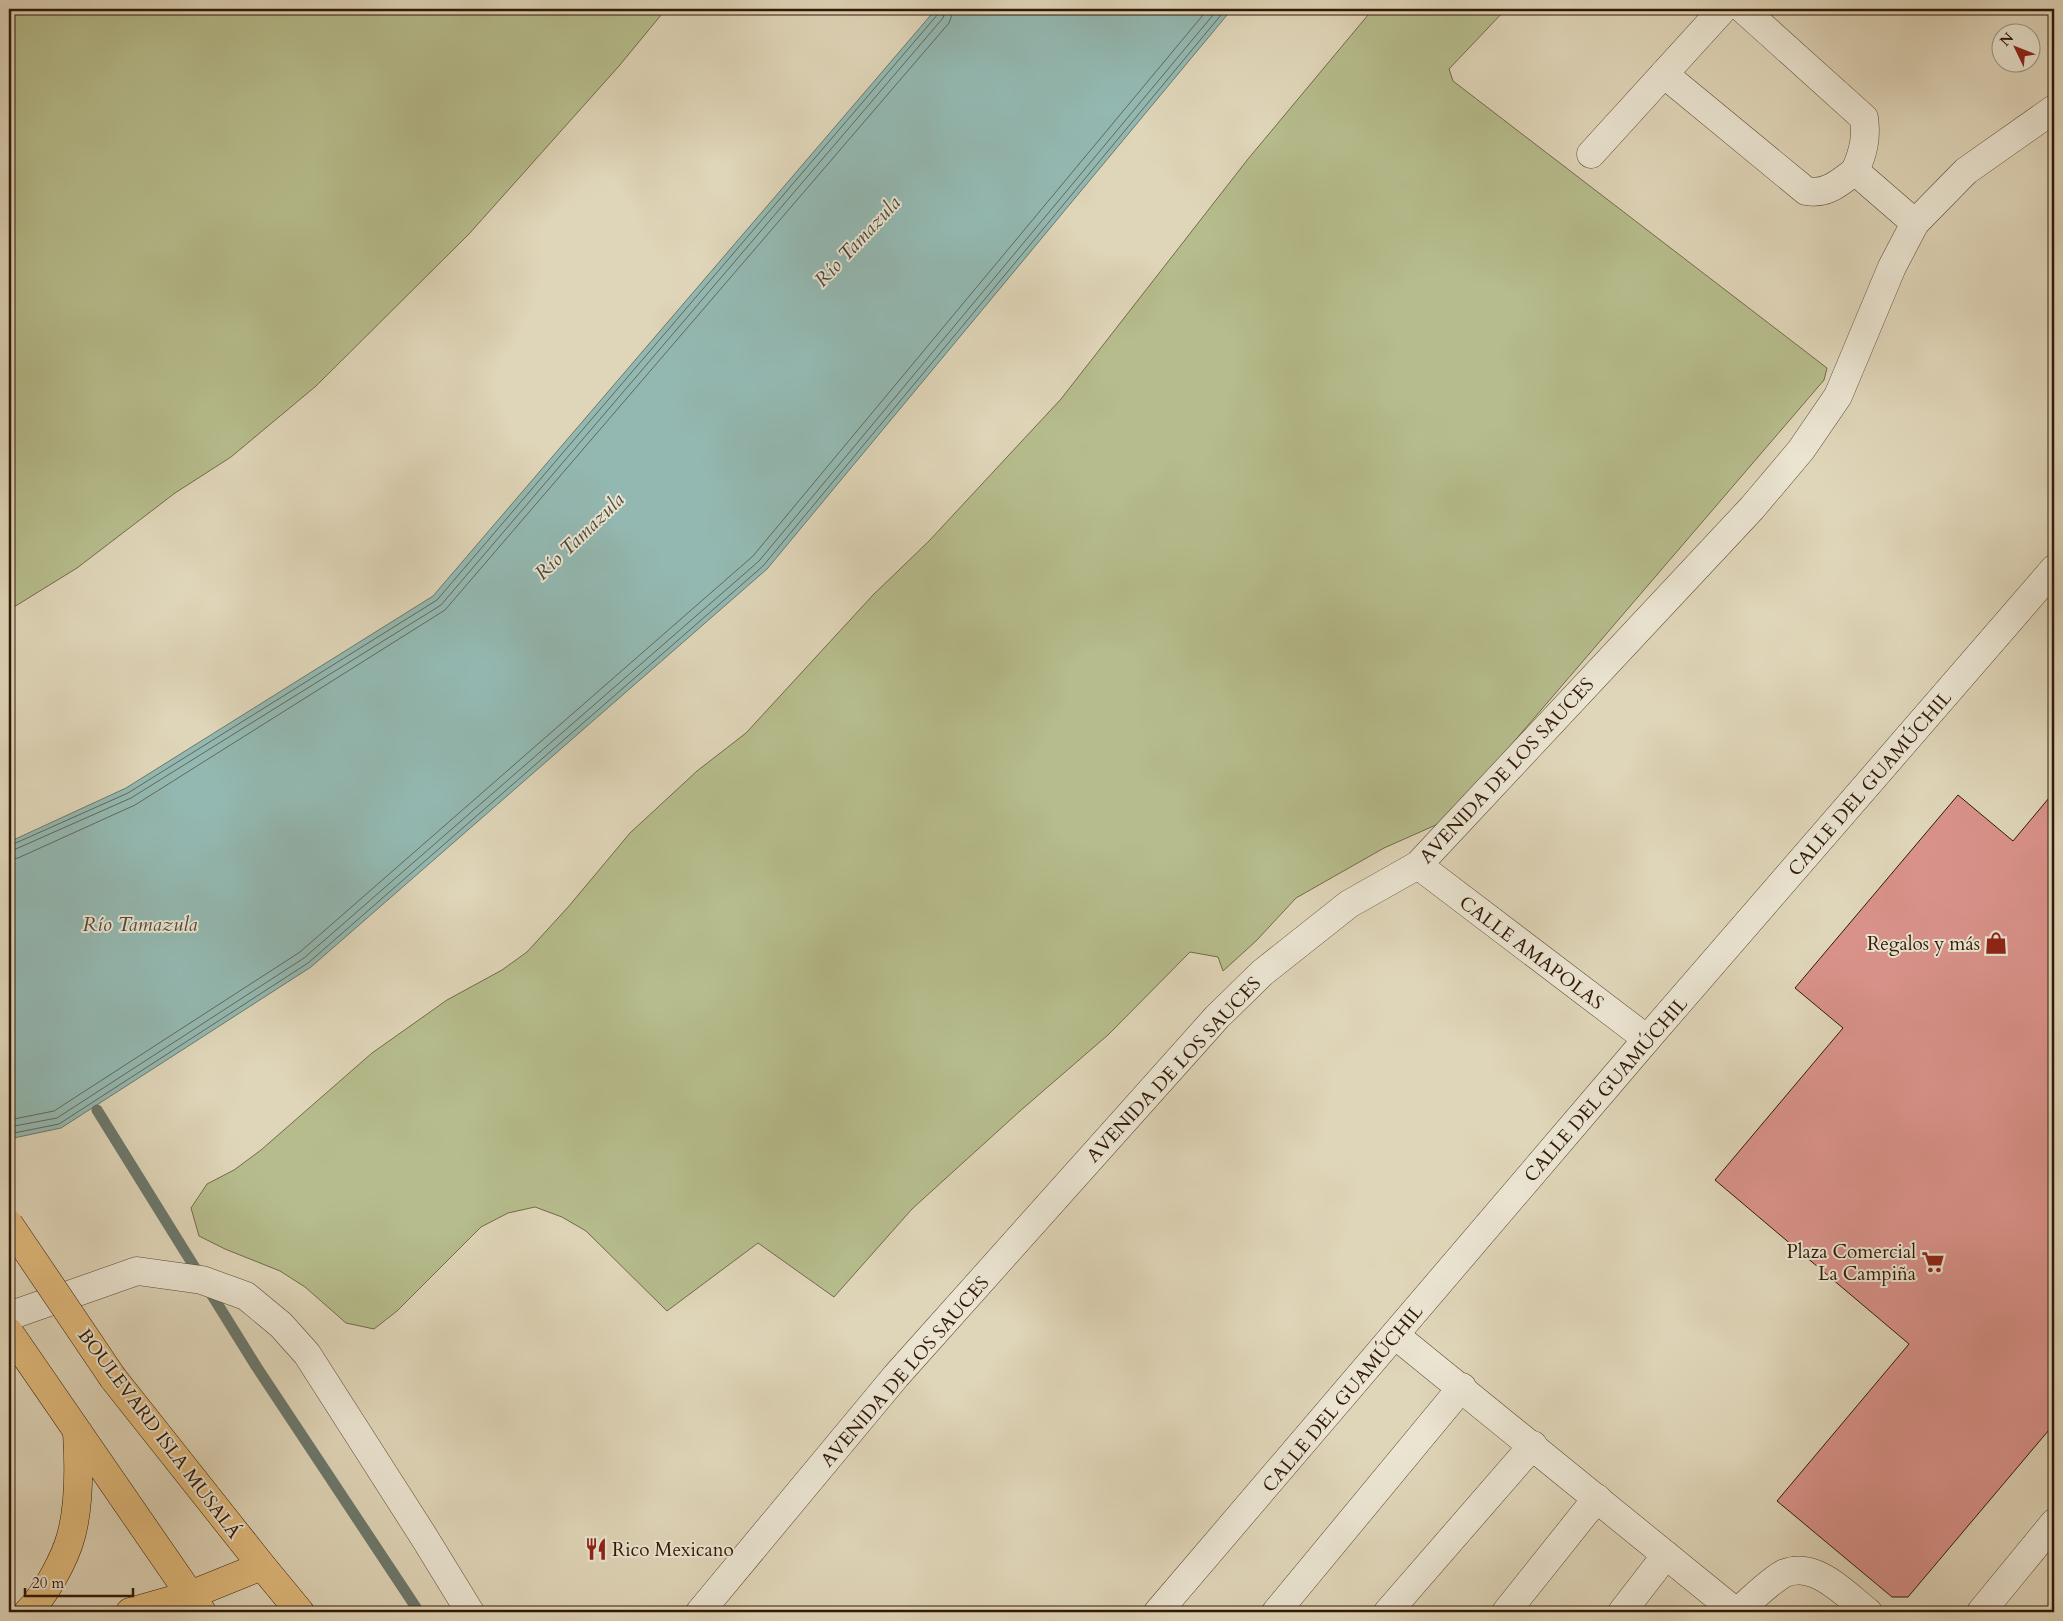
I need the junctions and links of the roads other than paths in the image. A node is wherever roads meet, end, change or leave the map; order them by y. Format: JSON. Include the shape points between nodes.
{"nodes":[{"id":1,"x":1723,"y":9,"type":"edge"},
{"id":2,"x":1743,"y":9,"type":"edge"},
{"id":3,"x":1664,"y":74,"type":"junction"},
{"id":4,"x":2054,"y":109,"type":"edge"},
{"id":5,"x":1591,"y":154,"type":"dead end"},
{"id":6,"x":1855,"y":171,"type":"junction"},
{"id":7,"x":1916,"y":224,"type":"junction"},
{"id":8,"x":2054,"y":569,"type":"edge"},
{"id":9,"x":1418,"y":865,"type":"junction"},
{"id":10,"x":1647,"y":1039,"type":"junction"},
{"id":11,"x":9,"y":1224,"type":"edge"},
{"id":12,"x":9,"y":1316,"type":"edge"},
{"id":13,"x":9,"y":1332,"type":"edge"},
{"id":14,"x":1395,"y":1335,"type":"junction"},
{"id":15,"x":1462,"y":1387,"type":"junction"},
{"id":16,"x":77,"y":1431,"type":"junction"},
{"id":17,"x":1533,"y":1445,"type":"junction"},
{"id":18,"x":1597,"y":1498,"type":"junction"},
{"id":19,"x":2054,"y":1523,"type":"edge"},
{"id":20,"x":1666,"y":1555,"type":"junction"},
{"id":21,"x":262,"y":1566,"type":"junction"},
{"id":22,"x":196,"y":1604,"type":"edge"},
{"id":23,"x":28,"y":1612,"type":"edge"},
{"id":24,"x":130,"y":1612,"type":"edge"},
{"id":25,"x":300,"y":1612,"type":"edge"},
{"id":26,"x":470,"y":1612,"type":"edge"},
{"id":27,"x":700,"y":1612,"type":"edge"},
{"id":28,"x":1158,"y":1612,"type":"edge"},
{"id":29,"x":1276,"y":1612,"type":"edge"},
{"id":30,"x":1388,"y":1612,"type":"edge"},
{"id":31,"x":1506,"y":1612,"type":"edge"},
{"id":32,"x":1622,"y":1612,"type":"edge"},
{"id":33,"x":1737,"y":1612,"type":"edge"},
{"id":34,"x":1868,"y":1612,"type":"edge"},
{"id":35,"x":1981,"y":1612,"type":"edge"}],
"edges":[{"from":1,"to":3,"type":"street"},
{"from":2,"to":6,"type":"street","via":[[1864,118],[1867,135]]},
{"from":3,"to":5,"type":"street"},
{"from":3,"to":6,"type":"street","via":[[1806,191],[1817,193],[1832,189]]},
{"from":4,"to":7,"type":"street","name":"AVENIDA DE LOS SAUCES","via":[[1966,171]]},
{"from":6,"to":7,"type":"street"},
{"from":7,"to":9,"type":"street","name":"AVENIDA DE LOS SAUCES","via":[[1892,267],[1838,396],[1801,450],[1746,515]]},
{"from":8,"to":10,"type":"street","name":"CALLE DEL GUAMÚCHIL"},
{"from":9,"to":10,"type":"street","name":"CALLE AMAPOLAS"},
{"from":9,"to":27,"type":"street","name":"AVENIDA DE LOS SAUCES","via":[[1350,904],[1262,973],[1217,1017],[896,1376]]},
{"from":10,"to":14,"type":"street","name":"CALLE DEL GUAMÚCHIL"},
{"from":11,"to":21,"type":"main road","name":"BOULEVARD ISLA MUSALÁ","bridge":true,"via":[[113,1378]]},
{"from":12,"to":26,"type":"street","via":[[137,1271],[202,1280],[246,1296],[282,1325],[307,1354]]},
{"from":13,"to":16,"type":"main road"},
{"from":14,"to":15,"type":"street"},
{"from":14,"to":28,"type":"street","name":"CALLE DEL GUAMÚCHIL"},
{"from":15,"to":17,"type":"street"},
{"from":15,"to":29,"type":"street"},
{"from":16,"to":22,"type":"main road"},
{"from":16,"to":23,"type":"main road","via":[[80,1467],[72,1536],[54,1574]]},
{"from":17,"to":18,"type":"street"},
{"from":17,"to":30,"type":"street"},
{"from":18,"to":20,"type":"street"},
{"from":18,"to":31,"type":"street"},
{"from":19,"to":35,"type":"street"},
{"from":20,"to":32,"type":"street"},
{"from":20,"to":33,"type":"street"},
{"from":21,"to":22,"type":"main road"},
{"from":21,"to":25,"type":"main road","name":"BOULEVARD ISLA MUSALÁ"},
{"from":22,"to":24,"type":"main road"},
{"from":33,"to":34,"type":"street","via":[[1784,1573],[1803,1570],[1823,1577]]}]}
